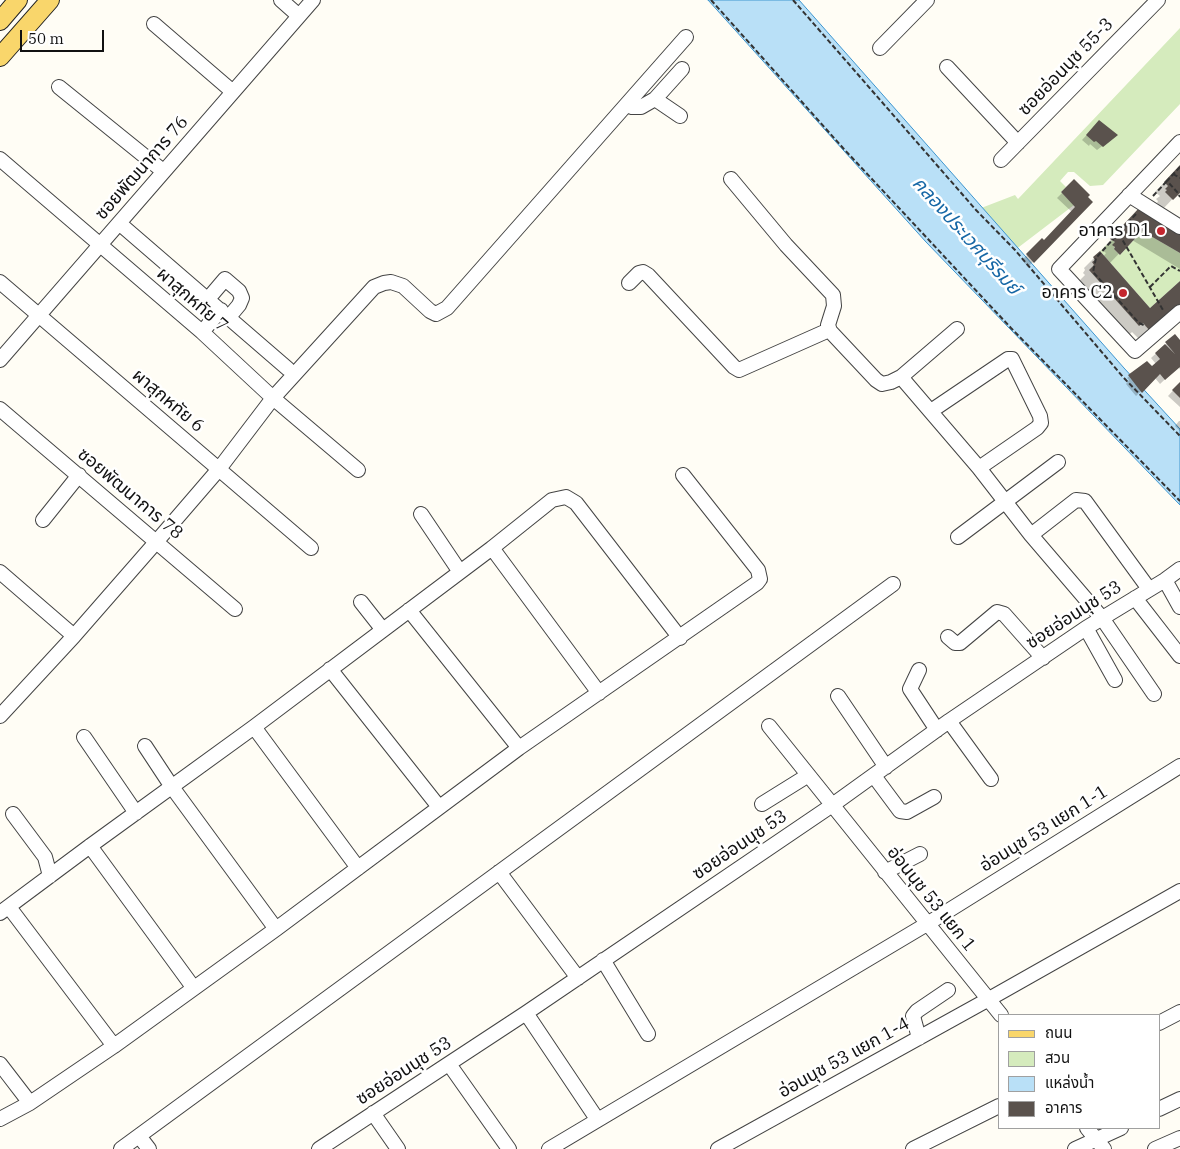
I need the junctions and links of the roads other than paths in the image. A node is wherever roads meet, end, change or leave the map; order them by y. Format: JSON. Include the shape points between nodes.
{"nodes":[{"id":1,"x":50,"y":0,"type":"edge"},
{"id":2,"x":281,"y":0,"type":"edge"},
{"id":3,"x":313,"y":0,"type":"edge"},
{"id":4,"x":927,"y":0,"type":"edge"},
{"id":5,"x":1158,"y":0,"type":"edge"},
{"id":6,"x":14,"y":1,"type":"edge"},
{"id":7,"x":299,"y":16,"type":"junction"},
{"id":8,"x":0,"y":21,"type":"edge"},
{"id":9,"x":154,"y":24,"type":"dead end"},
{"id":10,"x":686,"y":37,"type":"dead end"},
{"id":11,"x":880,"y":48,"type":"dead end"},
{"id":12,"x":0,"y":57,"type":"edge"},
{"id":13,"x":947,"y":67,"type":"dead end"},
{"id":14,"x":682,"y":69,"type":"dead end"},
{"id":15,"x":59,"y":87,"type":"dead end"},
{"id":16,"x":233,"y":92,"type":"junction"},
{"id":17,"x":655,"y":99,"type":"junction"},
{"id":18,"x":627,"y":105,"type":"junction"},
{"id":19,"x":680,"y":116,"type":"dead end"},
{"id":20,"x":1018,"y":142,"type":"junction"},
{"id":21,"x":1180,"y":142,"type":"edge"},
{"id":22,"x":0,"y":159,"type":"edge"},
{"id":23,"x":1001,"y":160,"type":"dead end"},
{"id":24,"x":163,"y":171,"type":"junction"},
{"id":25,"x":731,"y":179,"type":"dead end"},
{"id":26,"x":1129,"y":195,"type":"junction"},
{"id":27,"x":119,"y":223,"type":"junction"},
{"id":28,"x":1180,"y":227,"type":"edge"},
{"id":29,"x":100,"y":246,"type":"junction"},
{"id":30,"x":0,"y":282,"type":"edge"},
{"id":31,"x":629,"y":282,"type":"dead end"},
{"id":32,"x":208,"y":299,"type":"junction"},
{"id":33,"x":1180,"y":312,"type":"edge"},
{"id":34,"x":225,"y":314,"type":"junction"},
{"id":35,"x":39,"y":315,"type":"junction"},
{"id":36,"x":957,"y":329,"type":"dead end"},
{"id":37,"x":829,"y":330,"type":"junction"},
{"id":38,"x":202,"y":332,"type":"junction"},
{"id":39,"x":0,"y":360,"type":"edge"},
{"id":40,"x":288,"y":369,"type":"dead end"},
{"id":41,"x":901,"y":377,"type":"junction"},
{"id":42,"x":273,"y":398,"type":"junction"},
{"id":43,"x":0,"y":409,"type":"edge"},
{"id":44,"x":931,"y":411,"type":"junction"},
{"id":45,"x":1058,"y":462,"type":"dead end"},
{"id":46,"x":979,"y":468,"type":"junction"},
{"id":47,"x":219,"y":469,"type":"junction"},
{"id":48,"x":358,"y":470,"type":"dead end"},
{"id":49,"x":683,"y":475,"type":"dead end"},
{"id":50,"x":79,"y":476,"type":"junction"},
{"id":51,"x":1005,"y":501,"type":"junction"},
{"id":52,"x":421,"y":514,"type":"dead end"},
{"id":53,"x":43,"y":520,"type":"dead end"},
{"id":54,"x":1031,"y":536,"type":"junction"},
{"id":55,"x":958,"y":537,"type":"dead end"},
{"id":56,"x":157,"y":541,"type":"junction"},
{"id":57,"x":311,"y":548,"type":"dead end"},
{"id":58,"x":492,"y":548,"type":"junction"},
{"id":59,"x":1180,"y":568,"type":"edge"},
{"id":60,"x":0,"y":572,"type":"edge"},
{"id":61,"x":460,"y":572,"type":"junction"},
{"id":62,"x":1165,"y":580,"type":"junction"},
{"id":63,"x":893,"y":584,"type":"dead end"},
{"id":64,"x":1150,"y":589,"type":"junction"},
{"id":65,"x":1135,"y":598,"type":"junction"},
{"id":66,"x":361,"y":602,"type":"dead end"},
{"id":67,"x":1180,"y":606,"type":"edge"},
{"id":68,"x":236,"y":609,"type":"dead end"},
{"id":69,"x":409,"y":610,"type":"junction"},
{"id":70,"x":1102,"y":618,"type":"junction"},
{"id":71,"x":1086,"y":628,"type":"junction"},
{"id":72,"x":383,"y":630,"type":"junction"},
{"id":73,"x":74,"y":636,"type":"junction"},
{"id":74,"x":948,"y":637,"type":"dead end"},
{"id":75,"x":680,"y":638,"type":"junction"},
{"id":76,"x":1180,"y":656,"type":"edge"},
{"id":77,"x":1043,"y":658,"type":"junction"},
{"id":78,"x":330,"y":668,"type":"junction"},
{"id":79,"x":919,"y":670,"type":"dead end"},
{"id":80,"x":1115,"y":680,"type":"dead end"},
{"id":81,"x":599,"y":693,"type":"junction"},
{"id":82,"x":1154,"y":694,"type":"dead end"},
{"id":83,"x":838,"y":696,"type":"dead end"},
{"id":84,"x":0,"y":716,"type":"edge"},
{"id":85,"x":949,"y":722,"type":"junction"},
{"id":86,"x":768,"y":726,"type":"dead end"},
{"id":87,"x":254,"y":727,"type":"junction"},
{"id":88,"x":937,"y":730,"type":"junction"},
{"id":89,"x":84,"y":738,"type":"dead end"},
{"id":90,"x":145,"y":746,"type":"dead end"},
{"id":91,"x":519,"y":748,"type":"junction"},
{"id":92,"x":1180,"y":766,"type":"edge"},
{"id":93,"x":886,"y":767,"type":"junction"},
{"id":94,"x":807,"y":776,"type":"junction"},
{"id":95,"x":874,"y":776,"type":"junction"},
{"id":96,"x":991,"y":779,"type":"dead end"},
{"id":97,"x":172,"y":787,"type":"junction"},
{"id":98,"x":934,"y":797,"type":"dead end"},
{"id":99,"x":762,"y":804,"type":"dead end"},
{"id":100,"x":831,"y":806,"type":"junction"},
{"id":101,"x":439,"y":807,"type":"junction"},
{"id":102,"x":136,"y":813,"type":"junction"},
{"id":103,"x":13,"y":814,"type":"dead end"},
{"id":104,"x":90,"y":846,"type":"junction"},
{"id":105,"x":920,"y":854,"type":"dead end"},
{"id":106,"x":358,"y":868,"type":"junction"},
{"id":107,"x":499,"y":872,"type":"junction"},
{"id":108,"x":885,"y":872,"type":"junction"},
{"id":109,"x":50,"y":876,"type":"junction"},
{"id":110,"x":1180,"y":891,"type":"edge"},
{"id":111,"x":4,"y":910,"type":"edge"},
{"id":112,"x":927,"y":924,"type":"junction"},
{"id":113,"x":276,"y":929,"type":"junction"},
{"id":114,"x":603,"y":960,"type":"junction"},
{"id":115,"x":578,"y":978,"type":"junction"},
{"id":116,"x":193,"y":987,"type":"junction"},
{"id":117,"x":948,"y":990,"type":"dead end"},
{"id":118,"x":988,"y":999,"type":"junction"},
{"id":119,"x":1180,"y":1012,"type":"edge"},
{"id":120,"x":526,"y":1013,"type":"junction"},
{"id":121,"x":999,"y":1014,"type":"edge"},
{"id":122,"x":1160,"y":1022,"type":"edge"},
{"id":123,"x":648,"y":1034,"type":"dead end"},
{"id":124,"x":918,"y":1038,"type":"junction"},
{"id":125,"x":114,"y":1046,"type":"junction"},
{"id":126,"x":0,"y":1064,"type":"edge"},
{"id":127,"x":449,"y":1064,"type":"junction"},
{"id":128,"x":1180,"y":1099,"type":"edge"},
{"id":129,"x":30,"y":1103,"type":"junction"},
{"id":130,"x":998,"y":1106,"type":"edge"},
{"id":131,"x":1160,"y":1109,"type":"edge"},
{"id":132,"x":374,"y":1113,"type":"junction"},
{"id":133,"x":0,"y":1119,"type":"edge"},
{"id":134,"x":597,"y":1119,"type":"junction"},
{"id":135,"x":1088,"y":1129,"type":"edge"},
{"id":136,"x":1120,"y":1129,"type":"edge"},
{"id":137,"x":139,"y":1136,"type":"junction"},
{"id":138,"x":1180,"y":1138,"type":"edge"},
{"id":139,"x":1100,"y":1144,"type":"edge"},
{"id":140,"x":121,"y":1149,"type":"edge"},
{"id":141,"x":149,"y":1149,"type":"edge"},
{"id":142,"x":320,"y":1149,"type":"edge"},
{"id":143,"x":398,"y":1149,"type":"edge"},
{"id":144,"x":509,"y":1149,"type":"edge"},
{"id":145,"x":549,"y":1149,"type":"edge"},
{"id":146,"x":718,"y":1149,"type":"edge"},
{"id":147,"x":913,"y":1149,"type":"edge"},
{"id":148,"x":1076,"y":1149,"type":"edge"},
{"id":149,"x":1156,"y":1149,"type":"edge"}],
"edges":[{"from":1,"to":12,"type":"main road"},
{"from":2,"to":7,"type":"street"},
{"from":3,"to":7,"type":"street","name":"ซอยพัฒนาการ 76"},
{"from":4,"to":11,"type":"street"},
{"from":5,"to":20,"type":"street","name":"ซอยอ่อนนุช 55-3"},
{"from":6,"to":8,"type":"main road"},
{"from":7,"to":16,"type":"street","name":"ซอยพัฒนาการ 76"},
{"from":9,"to":16,"type":"street"},
{"from":10,"to":18,"type":"street"},
{"from":13,"to":20,"type":"street"},
{"from":14,"to":17,"type":"street"},
{"from":15,"to":24,"type":"street"},
{"from":16,"to":24,"type":"street","name":"ซอยพัฒนาการ 76"},
{"from":17,"to":18,"type":"street","via":[[642,107]]},
{"from":17,"to":19,"type":"street"},
{"from":18,"to":42,"type":"street","via":[[447,308],[436,314],[403,286],[391,282],[374,287]]},
{"from":20,"to":23,"type":"street","name":"ซอยอ่อนนุช 55-3"},
{"from":21,"to":26,"type":"street"},
{"from":22,"to":29,"type":"street","name":"ผาสุกหทัย 7"},
{"from":24,"to":27,"type":"street","name":"ซอยพัฒนาการ 76"},
{"from":25,"to":37,"type":"street","via":[[833,295]]},
{"from":26,"to":28,"type":"street"},
{"from":26,"to":33,"type":"street","via":[[1059,269],[1135,351]]},
{"from":27,"to":29,"type":"street","name":"ซอยพัฒนาการ 76"},
{"from":27,"to":32,"type":"street"},
{"from":29,"to":35,"type":"street","name":"ซอยพัฒนาการ 76"},
{"from":29,"to":38,"type":"street","name":"ผาสุกหทัย 7"},
{"from":30,"to":35,"type":"street","name":"ผาสุกหทัย 6"},
{"from":31,"to":37,"type":"street","via":[[643,272],[648,275],[739,370]]},
{"from":32,"to":34,"type":"street"},
{"from":32,"to":34,"type":"street","via":[[225,279],[239,291],[240,305]]},
{"from":34,"to":38,"type":"street"},
{"from":34,"to":40,"type":"street"},
{"from":35,"to":39,"type":"street","name":"ซอยพัฒนาการ 76"},
{"from":35,"to":47,"type":"street","name":"ผาสุกหทัย 6"},
{"from":36,"to":41,"type":"street"},
{"from":37,"to":41,"type":"street","via":[[882,384]]},
{"from":38,"to":42,"type":"street","name":"ผาสุกหทัย 7"},
{"from":41,"to":44,"type":"street"},
{"from":42,"to":47,"type":"street"},
{"from":42,"to":48,"type":"street","name":"ผาสุกหทัย 7"},
{"from":43,"to":50,"type":"street","name":"ซอยพัฒนาการ 78"},
{"from":44,"to":46,"type":"street"},
{"from":44,"to":46,"type":"street","via":[[1012,359],[1041,423]]},
{"from":45,"to":51,"type":"street"},
{"from":46,"to":51,"type":"street"},
{"from":47,"to":56,"type":"street"},
{"from":47,"to":57,"type":"street","name":"ผาสุกหทัย 6"},
{"from":49,"to":75,"type":"street","via":[[758,570],[760,579]]},
{"from":50,"to":53,"type":"street"},
{"from":50,"to":56,"type":"street","name":"ซอยพัฒนาการ 78"},
{"from":51,"to":54,"type":"street"},
{"from":51,"to":55,"type":"street"},
{"from":52,"to":61,"type":"street"},
{"from":54,"to":64,"type":"street","via":[[1076,500],[1085,501]]},
{"from":54,"to":70,"type":"street"},
{"from":56,"to":68,"type":"street","name":"ซอยพัฒนาการ 78"},
{"from":56,"to":73,"type":"street"},
{"from":58,"to":61,"type":"street"},
{"from":58,"to":75,"type":"street","via":[[552,500],[566,497],[576,502]]},
{"from":58,"to":81,"type":"street"},
{"from":59,"to":62,"type":"street","name":"ซอยอ่อนนุช 53"},
{"from":60,"to":73,"type":"street"},
{"from":61,"to":69,"type":"street"},
{"from":62,"to":64,"type":"street","name":"ซอยอ่อนนุช 53"},
{"from":62,"to":67,"type":"street"},
{"from":63,"to":107,"type":"street"},
{"from":64,"to":65,"type":"street","name":"ซอยอ่อนนุช 53"},
{"from":65,"to":70,"type":"street","name":"ซอยอ่อนนุช 53"},
{"from":65,"to":76,"type":"street"},
{"from":66,"to":72,"type":"street"},
{"from":69,"to":72,"type":"street"},
{"from":69,"to":91,"type":"street"},
{"from":70,"to":71,"type":"street","name":"ซอยอ่อนนุช 53"},
{"from":70,"to":82,"type":"street"},
{"from":71,"to":77,"type":"street","name":"ซอยอ่อนนุช 53"},
{"from":71,"to":80,"type":"street"},
{"from":72,"to":78,"type":"street"},
{"from":73,"to":84,"type":"street"},
{"from":74,"to":77,"type":"street","via":[[960,643],[997,612],[1004,614]]},
{"from":75,"to":81,"type":"street"},
{"from":77,"to":85,"type":"street","name":"ซอยอ่อนนุช 53"},
{"from":78,"to":87,"type":"street"},
{"from":78,"to":101,"type":"street"},
{"from":79,"to":88,"type":"street","via":[[910,689]]},
{"from":81,"to":91,"type":"street"},
{"from":83,"to":93,"type":"street"},
{"from":85,"to":88,"type":"street","name":"ซอยอ่อนนุช 53"},
{"from":85,"to":96,"type":"street"},
{"from":86,"to":94,"type":"street","name":"อ่อนนุช 53 แยก 1"},
{"from":87,"to":97,"type":"street"},
{"from":87,"to":106,"type":"street"},
{"from":88,"to":93,"type":"street","name":"ซอยอ่อนนุช 53"},
{"from":89,"to":102,"type":"street"},
{"from":90,"to":97,"type":"street"},
{"from":91,"to":101,"type":"street"},
{"from":92,"to":112,"type":"street","name":"อ่อนนุช 53 แยก 1-1"},
{"from":93,"to":95,"type":"street","name":"ซอยอ่อนนุช 53"},
{"from":94,"to":99,"type":"street"},
{"from":94,"to":100,"type":"street","name":"อ่อนนุช 53 แยก 1"},
{"from":95,"to":98,"type":"street","via":[[900,811],[907,812]]},
{"from":95,"to":100,"type":"street","name":"ซอยอ่อนนุช 53"},
{"from":97,"to":102,"type":"street"},
{"from":97,"to":113,"type":"street"},
{"from":100,"to":108,"type":"street","name":"อ่อนนุช 53 แยก 1"},
{"from":100,"to":114,"type":"street","name":"ซอยอ่อนนุช 53"},
{"from":101,"to":106,"type":"street"},
{"from":102,"to":104,"type":"street"},
{"from":103,"to":109,"type":"street","via":[[45,858]]},
{"from":104,"to":109,"type":"street"},
{"from":104,"to":116,"type":"street"},
{"from":105,"to":108,"type":"street"},
{"from":106,"to":113,"type":"street"},
{"from":107,"to":115,"type":"street"},
{"from":107,"to":137,"type":"street"},
{"from":108,"to":112,"type":"street","name":"อ่อนนุช 53 แยก 1"},
{"from":109,"to":111,"type":"street"},
{"from":110,"to":118,"type":"street","name":"อ่อนนุช 53 แยก 1-4"},
{"from":111,"to":125,"type":"street"},
{"from":112,"to":118,"type":"street","name":"อ่อนนุช 53 แยก 1"},
{"from":112,"to":134,"type":"street","name":"อ่อนนุช 53 แยก 1-1"},
{"from":113,"to":116,"type":"street"},
{"from":114,"to":115,"type":"street","name":"ซอยอ่อนนุช 53"},
{"from":114,"to":123,"type":"street"},
{"from":115,"to":120,"type":"street","name":"ซอยอ่อนนุช 53"},
{"from":116,"to":125,"type":"street"},
{"from":117,"to":124,"type":"street","via":[[913,1016]]},
{"from":118,"to":121,"type":"street","name":"อ่อนนุช 53 แยก 1"},
{"from":118,"to":124,"type":"street","name":"อ่อนนุช 53 แยก 1-4"},
{"from":119,"to":122,"type":"street"},
{"from":120,"to":127,"type":"street","name":"ซอยอ่อนนุช 53"},
{"from":120,"to":134,"type":"street"},
{"from":124,"to":146,"type":"street","name":"อ่อนนุช 53 แยก 1-4"},
{"from":125,"to":129,"type":"street"},
{"from":126,"to":129,"type":"street"},
{"from":127,"to":132,"type":"street","name":"ซอยอ่อนนุช 53"},
{"from":127,"to":144,"type":"street"},
{"from":128,"to":131,"type":"street"},
{"from":129,"to":133,"type":"street"},
{"from":130,"to":147,"type":"street"},
{"from":132,"to":142,"type":"street","name":"ซอยอ่อนนุช 53"},
{"from":132,"to":143,"type":"street"},
{"from":134,"to":145,"type":"street","name":"อ่อนนุช 53 แยก 1-1"},
{"from":135,"to":139,"type":"street"},
{"from":136,"to":139,"type":"street"},
{"from":137,"to":140,"type":"street"},
{"from":137,"to":141,"type":"street"},
{"from":138,"to":149,"type":"street"},
{"from":139,"to":148,"type":"street"}]}
